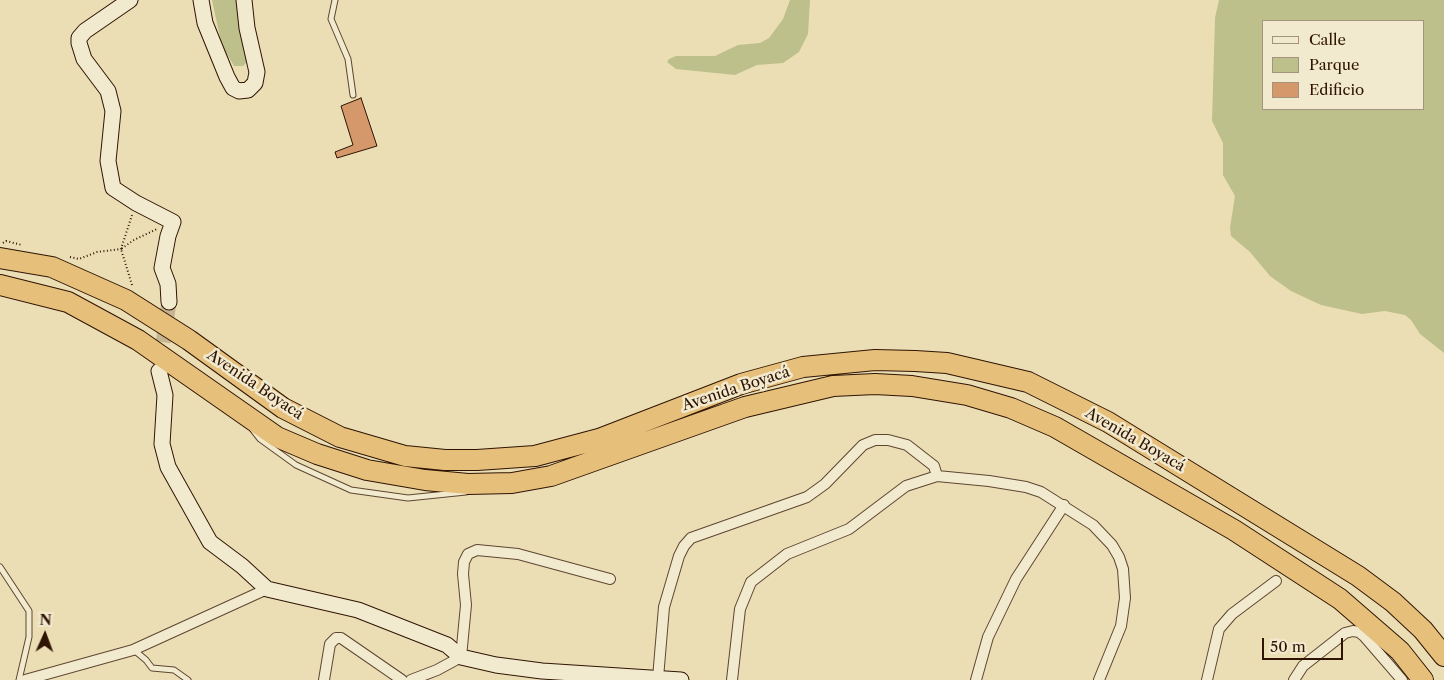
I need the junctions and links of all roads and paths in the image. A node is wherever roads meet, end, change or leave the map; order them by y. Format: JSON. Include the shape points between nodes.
{"nodes":[{"id":1,"x":130,"y":0,"type":"edge"},
{"id":2,"x":201,"y":0,"type":"edge"},
{"id":3,"x":244,"y":0,"type":"edge"},
{"id":4,"x":335,"y":0,"type":"edge"},
{"id":5,"x":353,"y":95,"type":"dead end"},
{"id":6,"x":136,"y":203,"type":"junction"},
{"id":7,"x":173,"y":222,"type":"junction"},
{"id":8,"x":0,"y":246,"type":"edge"},
{"id":9,"x":24,"y":246,"type":"dead end"},
{"id":10,"x":121,"y":249,"type":"junction"},
{"id":11,"x":70,"y":257,"type":"dead end"},
{"id":12,"x":0,"y":258,"type":"edge"},
{"id":13,"x":0,"y":285,"type":"edge"},
{"id":14,"x":133,"y":287,"type":"dead end"},
{"id":15,"x":169,"y":302,"type":"tunnel mouth"},
{"id":16,"x":160,"y":371,"type":"tunnel mouth"},
{"id":17,"x":938,"y":476,"type":"junction"},
{"id":18,"x":1064,"y":505,"type":"junction"},
{"id":19,"x":0,"y":567,"type":"edge"},
{"id":20,"x":610,"y":579,"type":"dead end"},
{"id":21,"x":1276,"y":581,"type":"dead end"},
{"id":22,"x":267,"y":589,"type":"junction"},
{"id":23,"x":133,"y":650,"type":"junction"},
{"id":24,"x":1444,"y":656,"type":"edge"},
{"id":25,"x":461,"y":657,"type":"junction"},
{"id":26,"x":658,"y":678,"type":"junction"},
{"id":27,"x":19,"y":680,"type":"edge"},
{"id":28,"x":25,"y":680,"type":"edge"},
{"id":29,"x":188,"y":680,"type":"edge"},
{"id":30,"x":324,"y":680,"type":"edge"},
{"id":31,"x":402,"y":680,"type":"edge"},
{"id":32,"x":411,"y":680,"type":"edge"},
{"id":33,"x":681,"y":680,"type":"edge"},
{"id":34,"x":732,"y":680,"type":"edge"},
{"id":35,"x":976,"y":680,"type":"edge"},
{"id":36,"x":1099,"y":680,"type":"edge"},
{"id":37,"x":1207,"y":680,"type":"edge"},
{"id":38,"x":1294,"y":680,"type":"edge"},
{"id":39,"x":1402,"y":680,"type":"edge"},
{"id":40,"x":1423,"y":680,"type":"edge"}],
"edges":[{"from":1,"to":6,"type":"main road","via":[[85,31],[78,43],[84,59],[108,91],[112,111],[108,161],[113,188]]},
{"from":2,"to":3,"type":"main road","via":[[205,23],[223,68],[233,88],[239,91],[248,90],[255,84],[257,72]]},
{"from":4,"to":5,"type":"lane","via":[[331,19],[348,59]]},
{"from":6,"to":7,"type":"main road"},
{"from":6,"to":10,"type":"path"},
{"from":7,"to":10,"type":"path"},
{"from":7,"to":15,"type":"main road","via":[[162,268],[168,284]]},
{"from":8,"to":9,"type":"path","via":[[6,241]]},
{"from":10,"to":11,"type":"path","via":[[97,252],[79,259]]},
{"from":10,"to":14,"type":"path"},
{"from":12,"to":24,"type":"highway","name":"Avenida Boyacá","via":[[52,267],[126,300],[189,340],[283,408],[340,436],[413,456],[445,460],[535,456],[599,439],[742,384],[802,367],[915,360],[1028,382],[1108,422],[1358,576],[1393,602],[1423,630]]},
{"from":13,"to":40,"type":"highway","name":"Avenida Boyacá","via":[[68,302],[138,340],[277,437],[367,470],[425,480],[468,484],[512,483],[551,476],[745,407],[833,386],[912,386],[967,395],[1055,426],[1234,530],[1340,599],[1400,651]]},
{"from":16,"to":22,"type":"main road","via":[[164,395],[162,444],[168,467],[210,542]]},
{"from":17,"to":18,"type":"street","via":[[1026,487]]},
{"from":17,"to":26,"type":"street","via":[[934,466],[907,445],[875,440],[863,445],[825,484],[807,497],[691,538],[679,556],[664,607]]},
{"from":17,"to":34,"type":"street","via":[[906,486],[849,529],[787,554],[751,582],[740,609]]},
{"from":18,"to":35,"type":"street","via":[[1016,579],[988,637]]},
{"from":18,"to":36,"type":"street","via":[[1104,536],[1120,557],[1123,569],[1125,598],[1121,626]]},
{"from":19,"to":27,"type":"lane","via":[[29,611],[29,638]]},
{"from":20,"to":25,"type":"street","via":[[518,554],[477,550],[468,554],[463,574],[466,605]]},
{"from":21,"to":37,"type":"street","via":[[1232,614],[1219,630]]},
{"from":22,"to":23,"type":"street"},
{"from":22,"to":25,"type":"main road","via":[[358,610],[447,645]]},
{"from":23,"to":28,"type":"street"},
{"from":23,"to":29,"type":"lane","via":[[152,668],[174,670]]},
{"from":25,"to":26,"type":"main road","via":[[542,671]]},
{"from":25,"to":32,"type":"street"},
{"from":26,"to":33,"type":"main road"},
{"from":30,"to":31,"type":"street","via":[[330,644],[341,638]]},
{"from":38,"to":39,"type":"street","via":[[1303,666],[1352,631],[1364,636]]}]}
